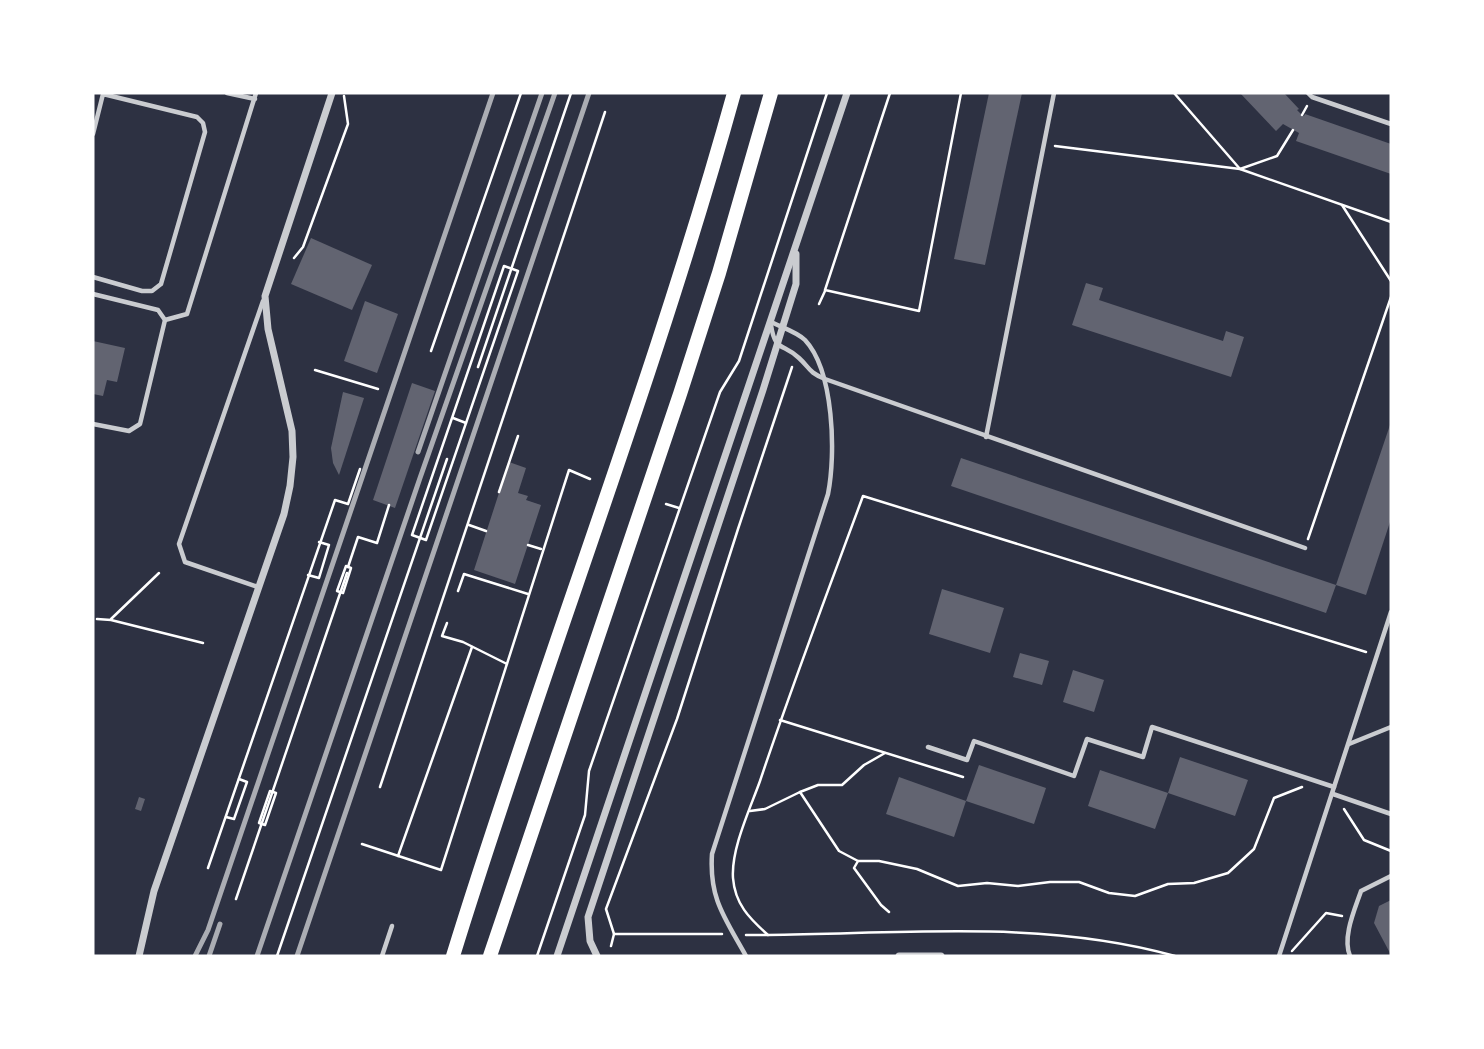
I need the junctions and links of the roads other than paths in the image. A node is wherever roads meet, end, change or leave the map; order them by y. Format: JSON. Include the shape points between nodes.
{"nodes":[{"id":1,"x":228,"y":93,"type":"edge"},
{"id":2,"x":332,"y":93,"type":"edge"},
{"id":3,"x":734,"y":93,"type":"edge"},
{"id":4,"x":771,"y":93,"type":"edge"},
{"id":5,"x":847,"y":93,"type":"edge"},
{"id":6,"x":1054,"y":93,"type":"edge"},
{"id":7,"x":1308,"y":93,"type":"edge"},
{"id":8,"x":100,"y":94,"type":"edge"},
{"id":9,"x":256,"y":96,"type":"edge"},
{"id":10,"x":1391,"y":124,"type":"edge"},
{"id":11,"x":93,"y":134,"type":"edge"},
{"id":12,"x":796,"y":245,"type":"junction"},
{"id":13,"x":93,"y":277,"type":"edge"},
{"id":14,"x":93,"y":294,"type":"edge"},
{"id":15,"x":265,"y":296,"type":"junction"},
{"id":16,"x":165,"y":320,"type":"junction"},
{"id":17,"x":771,"y":322,"type":"junction"},
{"id":18,"x":782,"y":328,"type":"junction"},
{"id":19,"x":777,"y":345,"type":"junction"},
{"id":20,"x":825,"y":379,"type":"junction"},
{"id":21,"x":93,"y":424,"type":"edge"},
{"id":22,"x":986,"y":438,"type":"junction"},
{"id":23,"x":1305,"y":548,"type":"road end"},
{"id":24,"x":258,"y":587,"type":"junction"},
{"id":25,"x":1391,"y":612,"type":"edge"},
{"id":26,"x":1391,"y":727,"type":"edge"},
{"id":27,"x":1348,"y":744,"type":"junction"},
{"id":28,"x":928,"y":747,"type":"dead end"},
{"id":29,"x":1335,"y":787,"type":"junction"},
{"id":30,"x":1332,"y":794,"type":"junction"},
{"id":31,"x":1391,"y":814,"type":"edge"},
{"id":32,"x":1391,"y":876,"type":"edge"},
{"id":33,"x":392,"y":926,"type":"dead end"},
{"id":34,"x":139,"y":956,"type":"edge"},
{"id":35,"x":382,"y":956,"type":"edge"},
{"id":36,"x":453,"y":956,"type":"edge"},
{"id":37,"x":490,"y":956,"type":"edge"},
{"id":38,"x":557,"y":956,"type":"edge"},
{"id":39,"x":597,"y":956,"type":"edge"},
{"id":40,"x":746,"y":956,"type":"edge"},
{"id":41,"x":899,"y":956,"type":"edge"},
{"id":42,"x":941,"y":956,"type":"edge"},
{"id":43,"x":1279,"y":956,"type":"edge"},
{"id":44,"x":1350,"y":956,"type":"edge"}],
"edges":[{"from":1,"to":9,"type":"lane"},
{"from":2,"to":15,"type":"street"},
{"from":3,"to":36,"type":"main road","via":[[637,408]]},
{"from":4,"to":37,"type":"main road","via":[[684,382]]},
{"from":5,"to":12,"type":"street"},
{"from":6,"to":22,"type":"lane"},
{"from":7,"to":10,"type":"lane"},
{"from":8,"to":11,"type":"lane"},
{"from":8,"to":13,"type":"lane","via":[[197,117],[205,132],[161,284],[142,291]]},
{"from":9,"to":16,"type":"lane","via":[[187,314]]},
{"from":12,"to":17,"type":"street"},
{"from":12,"to":18,"type":"street","via":[[796,284]]},
{"from":14,"to":16,"type":"lane","via":[[158,310]]},
{"from":15,"to":24,"type":"street","via":[[293,457],[284,514]]},
{"from":15,"to":24,"type":"lane","via":[[179,544],[185,562]]},
{"from":16,"to":21,"type":"lane","via":[[140,424],[129,432]]},
{"from":17,"to":18,"type":"lane"},
{"from":17,"to":19,"type":"lane"},
{"from":17,"to":38,"type":"street"},
{"from":18,"to":19,"type":"street"},
{"from":18,"to":20,"type":"lane","via":[[804,339]]},
{"from":19,"to":20,"type":"lane"},
{"from":19,"to":39,"type":"street","via":[[588,917]]},
{"from":20,"to":22,"type":"lane"},
{"from":20,"to":40,"type":"lane","via":[[833,469],[828,494],[712,854],[714,897]]},
{"from":22,"to":23,"type":"lane"},
{"from":24,"to":34,"type":"street","via":[[154,891]]},
{"from":25,"to":27,"type":"lane"},
{"from":26,"to":27,"type":"lane"},
{"from":27,"to":29,"type":"lane"},
{"from":28,"to":29,"type":"lane","via":[[967,760],[974,741],[1074,776],[1087,739],[1143,757],[1152,727]]},
{"from":29,"to":30,"type":"lane"},
{"from":30,"to":31,"type":"lane"},
{"from":30,"to":43,"type":"lane"},
{"from":32,"to":44,"type":"lane","via":[[1361,891],[1352,918]]},
{"from":33,"to":35,"type":"lane"},
{"from":41,"to":42,"type":"street"}]}
